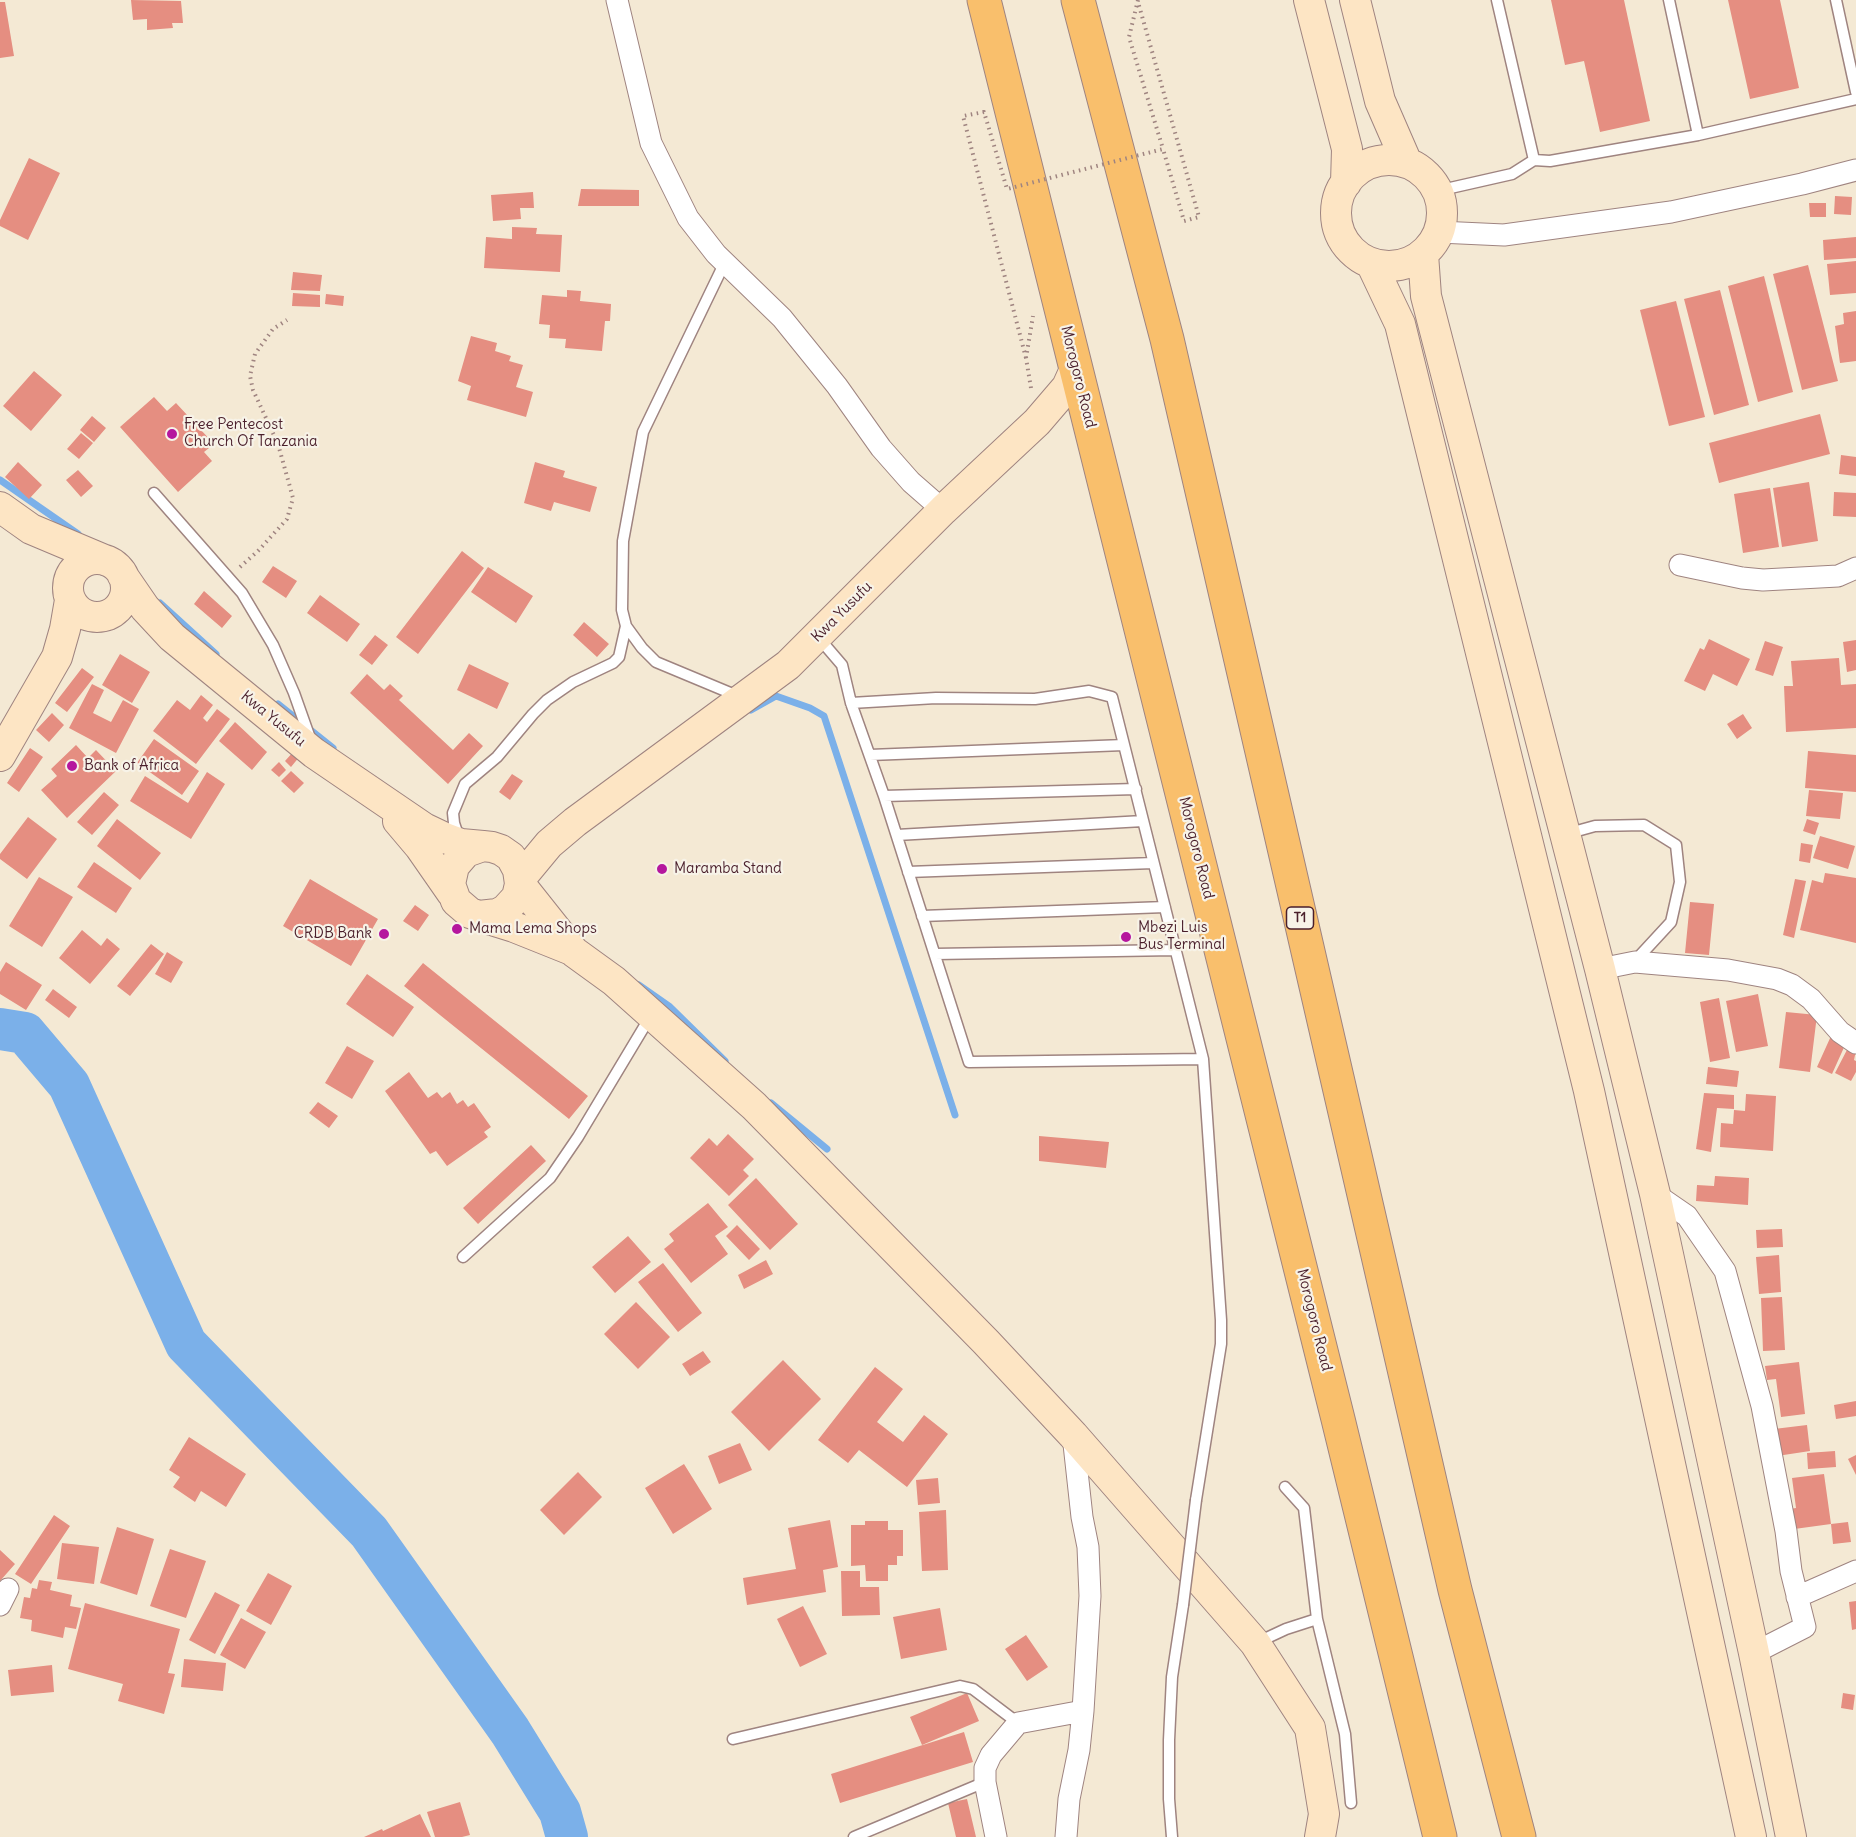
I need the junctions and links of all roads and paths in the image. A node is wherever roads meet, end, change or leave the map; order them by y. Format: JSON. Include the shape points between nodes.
{"nodes":[{"id":1,"x":617,"y":0,"type":"edge"},
{"id":2,"x":984,"y":0,"type":"edge"},
{"id":3,"x":1078,"y":0,"type":"edge"},
{"id":4,"x":1309,"y":0,"type":"edge"},
{"id":5,"x":1355,"y":0,"type":"edge"},
{"id":6,"x":1497,"y":0,"type":"edge"},
{"id":7,"x":1669,"y":0,"type":"edge"},
{"id":8,"x":1836,"y":0,"type":"edge"},
{"id":9,"x":1138,"y":1,"type":"edge"},
{"id":10,"x":1856,"y":92,"type":"edge"},
{"id":11,"x":1856,"y":99,"type":"edge"},
{"id":12,"x":1698,"y":135,"type":"junction"},
{"id":13,"x":1163,"y":148,"type":"junction"},
{"id":14,"x":1534,"y":160,"type":"junction"},
{"id":15,"x":1407,"y":164,"type":"junction"},
{"id":16,"x":1856,"y":170,"type":"edge"},
{"id":17,"x":1346,"y":183,"type":"junction"},
{"id":18,"x":1437,"y":191,"type":"junction"},
{"id":19,"x":1431,"y":243,"type":"junction"},
{"id":20,"x":726,"y":262,"type":"junction"},
{"id":21,"x":1371,"y":263,"type":"junction"},
{"id":22,"x":1035,"y":309,"type":"dead end"},
{"id":23,"x":286,"y":320,"type":"dead end"},
{"id":24,"x":1026,"y":358,"type":"junction"},
{"id":25,"x":1076,"y":367,"type":"junction"},
{"id":26,"x":1037,"y":422,"type":"junction"},
{"id":27,"x":154,"y":494,"type":"dead end"},
{"id":28,"x":0,"y":507,"type":"edge"},
{"id":29,"x":943,"y":510,"type":"junction"},
{"id":30,"x":31,"y":529,"type":"junction"},
{"id":31,"x":1680,"y":565,"type":"dead end"},
{"id":32,"x":115,"y":568,"type":"junction"},
{"id":33,"x":1856,"y":568,"type":"edge"},
{"id":34,"x":228,"y":578,"type":"junction"},
{"id":35,"x":69,"y":595,"type":"junction"},
{"id":36,"x":103,"y":616,"type":"junction"},
{"id":37,"x":626,"y":626,"type":"junction"},
{"id":38,"x":817,"y":636,"type":"junction"},
{"id":39,"x":172,"y":637,"type":"junction"},
{"id":40,"x":57,"y":657,"type":"junction"},
{"id":41,"x":743,"y":698,"type":"junction"},
{"id":42,"x":851,"y":704,"type":"junction"},
{"id":43,"x":1124,"y":745,"type":"junction"},
{"id":44,"x":314,"y":753,"type":"junction"},
{"id":45,"x":870,"y":755,"type":"junction"},
{"id":46,"x":0,"y":756,"type":"edge"},
{"id":47,"x":1136,"y":789,"type":"junction"},
{"id":48,"x":884,"y":796,"type":"junction"},
{"id":49,"x":376,"y":797,"type":"junction"},
{"id":50,"x":1143,"y":821,"type":"junction"},
{"id":51,"x":575,"y":822,"type":"junction"},
{"id":52,"x":897,"y":835,"type":"junction"},
{"id":53,"x":1565,"y":835,"type":"junction"},
{"id":54,"x":479,"y":846,"type":"junction"},
{"id":55,"x":1154,"y":862,"type":"junction"},
{"id":56,"x":909,"y":872,"type":"junction"},
{"id":57,"x":520,"y":881,"type":"junction"},
{"id":58,"x":452,"y":893,"type":"junction"},
{"id":59,"x":1165,"y":907,"type":"junction"},
{"id":60,"x":479,"y":915,"type":"junction"},
{"id":61,"x":922,"y":916,"type":"junction"},
{"id":62,"x":1175,"y":950,"type":"junction"},
{"id":63,"x":574,"y":951,"type":"junction"},
{"id":64,"x":935,"y":954,"type":"junction"},
{"id":65,"x":1635,"y":962,"type":"junction"},
{"id":66,"x":1600,"y":969,"type":"junction"},
{"id":67,"x":651,"y":1015,"type":"junction"},
{"id":68,"x":1856,"y":1043,"type":"edge"},
{"id":69,"x":1203,"y":1059,"type":"junction"},
{"id":70,"x":1655,"y":1194,"type":"junction"},
{"id":71,"x":463,"y":1257,"type":"dead end"},
{"id":72,"x":1073,"y":1435,"type":"junction"},
{"id":73,"x":1285,"y":1487,"type":"dead end"},
{"id":74,"x":1856,"y":1571,"type":"edge"},
{"id":75,"x":1797,"y":1597,"type":"junction"},
{"id":76,"x":1317,"y":1619,"type":"junction"},
{"id":77,"x":1255,"y":1643,"type":"junction"},
{"id":78,"x":1754,"y":1653,"type":"junction"},
{"id":79,"x":1083,"y":1711,"type":"junction"},
{"id":80,"x":1018,"y":1723,"type":"junction"},
{"id":81,"x":733,"y":1739,"type":"dead end"},
{"id":82,"x":985,"y":1782,"type":"junction"},
{"id":83,"x":1351,"y":1803,"type":"dead end"},
{"id":84,"x":854,"y":1837,"type":"edge"},
{"id":85,"x":996,"y":1837,"type":"edge"},
{"id":86,"x":1066,"y":1837,"type":"edge"},
{"id":87,"x":1172,"y":1837,"type":"edge"},
{"id":88,"x":1320,"y":1837,"type":"edge"},
{"id":89,"x":1440,"y":1837,"type":"edge"},
{"id":90,"x":1519,"y":1837,"type":"edge"},
{"id":91,"x":1751,"y":1837,"type":"edge"},
{"id":92,"x":1791,"y":1837,"type":"edge"}],
"edges":[{"from":1,"to":20,"type":"street","via":[[651,143],[688,218]]},
{"from":2,"to":25,"type":"highway","name":"Morogoro Road"},
{"from":3,"to":90,"type":"highway","number":"T1","via":[[1167,339],[1455,1590]]},
{"from":4,"to":17,"type":"street","via":[[1347,149]]},
{"from":5,"to":15,"type":"street","via":[[1380,101]]},
{"from":6,"to":14,"type":"lane"},
{"from":7,"to":12,"type":"lane"},
{"from":8,"to":10,"type":"lane"},
{"from":9,"to":13,"type":"path","via":[[1129,38]]},
{"from":9,"to":13,"type":"path","bridge":true,"via":[[1199,217],[1184,221]]},
{"from":11,"to":12,"type":"lane"},
{"from":12,"to":14,"type":"lane","via":[[1550,161]]},
{"from":13,"to":24,"type":"path","bridge":true,"via":[[1007,189],[984,112],[963,116]]},
{"from":14,"to":18,"type":"lane","via":[[1512,174]]},
{"from":15,"to":17,"type":"street","via":[[1394,160],[1367,165]]},
{"from":15,"to":18,"type":"street","via":[[1420,170]]},
{"from":16,"to":19,"type":"street","via":[[1671,212]]},
{"from":17,"to":21,"type":"street","via":[[1337,209],[1341,236],[1359,257]]},
{"from":18,"to":19,"type":"street","via":[[1442,218]]},
{"from":19,"to":21,"type":"street","via":[[1411,261],[1398,266]]},
{"from":19,"to":53,"type":"street","via":[[1426,296]]},
{"from":20,"to":29,"type":"street","via":[[782,318],[881,448]]},
{"from":20,"to":37,"type":"lane","via":[[643,432],[623,541],[622,610]]},
{"from":21,"to":91,"type":"street","via":[[1400,324],[1589,1092]]},
{"from":22,"to":24,"type":"path"},
{"from":23,"to":34,"type":"path","via":[[273,329],[255,354],[250,376],[278,444],[293,498],[287,519]]},
{"from":24,"to":26,"type":"path"},
{"from":25,"to":26,"type":"street","name":"Kwa Yusufu","via":[[1067,387]]},
{"from":25,"to":89,"type":"highway","name":"Morogoro Road"},
{"from":26,"to":29,"type":"street","name":"Kwa Yusufu"},
{"from":27,"to":34,"type":"lane"},
{"from":28,"to":30,"type":"street"},
{"from":29,"to":38,"type":"street","name":"Kwa Yusufu"},
{"from":30,"to":32,"type":"street"},
{"from":30,"to":35,"type":"street","via":[[51,556]]},
{"from":31,"to":33,"type":"street","via":[[1763,580],[1838,576]]},
{"from":32,"to":35,"type":"street","via":[[96,559],[85,561],[70,578]]},
{"from":32,"to":36,"type":"street","via":[[126,587],[124,598],[118,608]]},
{"from":32,"to":39,"type":"street","name":"Kwa Yusufu"},
{"from":34,"to":44,"type":"lane","via":[[242,593],[273,645],[308,728]]},
{"from":35,"to":36,"type":"street","name":"Kwa Yusufu","via":[[77,609],[87,615]]},
{"from":35,"to":40,"type":"street"},
{"from":36,"to":39,"type":"street","name":"Kwa Yusufu","via":[[140,624]]},
{"from":36,"to":40,"type":"street"},
{"from":37,"to":41,"type":"lane","via":[[656,662]]},
{"from":37,"to":54,"type":"lane","via":[[619,657],[613,663],[573,681],[547,700],[497,757],[465,784],[453,813],[454,823]]},
{"from":38,"to":41,"type":"street","name":"Kwa Yusufu","via":[[788,665]]},
{"from":38,"to":42,"type":"lane","via":[[842,664]]},
{"from":39,"to":44,"type":"street","name":"Kwa Yusufu"},
{"from":40,"to":46,"type":"street"},
{"from":41,"to":51,"type":"street","name":"Kwa Yusufu"},
{"from":42,"to":43,"type":"lane","via":[[936,698],[1035,699],[1089,691],[1112,697]]},
{"from":42,"to":45,"type":"lane"},
{"from":43,"to":45,"type":"lane"},
{"from":43,"to":47,"type":"lane"},
{"from":44,"to":49,"type":"street","name":"Kwa Yusufu"},
{"from":45,"to":48,"type":"lane"},
{"from":47,"to":48,"type":"lane"},
{"from":47,"to":50,"type":"lane"},
{"from":48,"to":52,"type":"lane"},
{"from":49,"to":54,"type":"street","name":"Kwa Yusufu","via":[[445,838]]},
{"from":49,"to":58,"type":"street","name":"Kwa Yusufu","via":[[420,847]]},
{"from":50,"to":52,"type":"lane"},
{"from":50,"to":55,"type":"lane"},
{"from":51,"to":54,"type":"street","name":"Kwa Yusufu","via":[[532,843],[507,848]]},
{"from":51,"to":57,"type":"street","name":"Kwa Yusufu","via":[[549,843]]},
{"from":52,"to":56,"type":"lane"},
{"from":53,"to":65,"type":"lane","via":[[1594,826],[1644,825],[1676,845],[1680,882],[1671,922]]},
{"from":53,"to":66,"type":"street"},
{"from":54,"to":57,"type":"street","via":[[500,849],[511,857]]},
{"from":54,"to":58,"type":"street","via":[[466,852],[454,866]]},
{"from":55,"to":56,"type":"lane"},
{"from":55,"to":59,"type":"lane"},
{"from":56,"to":61,"type":"lane"},
{"from":57,"to":60,"type":"street","via":[[517,897],[505,910]]},
{"from":57,"to":63,"type":"street"},
{"from":58,"to":60,"type":"street","via":[[462,908]]},
{"from":59,"to":61,"type":"lane"},
{"from":59,"to":62,"type":"lane"},
{"from":60,"to":63,"type":"street"},
{"from":61,"to":64,"type":"lane"},
{"from":62,"to":64,"type":"lane"},
{"from":62,"to":69,"type":"lane"},
{"from":63,"to":67,"type":"street"},
{"from":64,"to":69,"type":"lane","via":[[969,1062]]},
{"from":65,"to":66,"type":"street"},
{"from":65,"to":68,"type":"street","via":[[1728,970],[1777,979],[1811,999],[1840,1032]]},
{"from":66,"to":70,"type":"street"},
{"from":67,"to":71,"type":"lane","via":[[550,1178]]},
{"from":67,"to":72,"type":"street","via":[[754,1106]]},
{"from":69,"to":87,"type":"lane","bridge":true,"via":[[1221,1344],[1172,1677],[1168,1740]]},
{"from":70,"to":75,"type":"street","via":[[1687,1216],[1725,1271],[1762,1406]]},
{"from":70,"to":78,"type":"street"},
{"from":72,"to":77,"type":"street"},
{"from":72,"to":79,"type":"street","via":[[1089,1564]]},
{"from":73,"to":76,"type":"lane","via":[[1304,1508]]},
{"from":74,"to":75,"type":"street"},
{"from":75,"to":78,"type":"street","via":[[1805,1627]]},
{"from":76,"to":77,"type":"lane"},
{"from":76,"to":83,"type":"lane","via":[[1345,1734]]},
{"from":77,"to":88,"type":"street","via":[[1310,1728],[1324,1814]]},
{"from":78,"to":92,"type":"street"},
{"from":79,"to":80,"type":"street"},
{"from":79,"to":86,"type":"street"},
{"from":80,"to":81,"type":"lane","via":[[973,1689],[960,1686]]},
{"from":80,"to":82,"type":"street","via":[[992,1755]]},
{"from":82,"to":84,"type":"lane"},
{"from":82,"to":85,"type":"street"}]}
